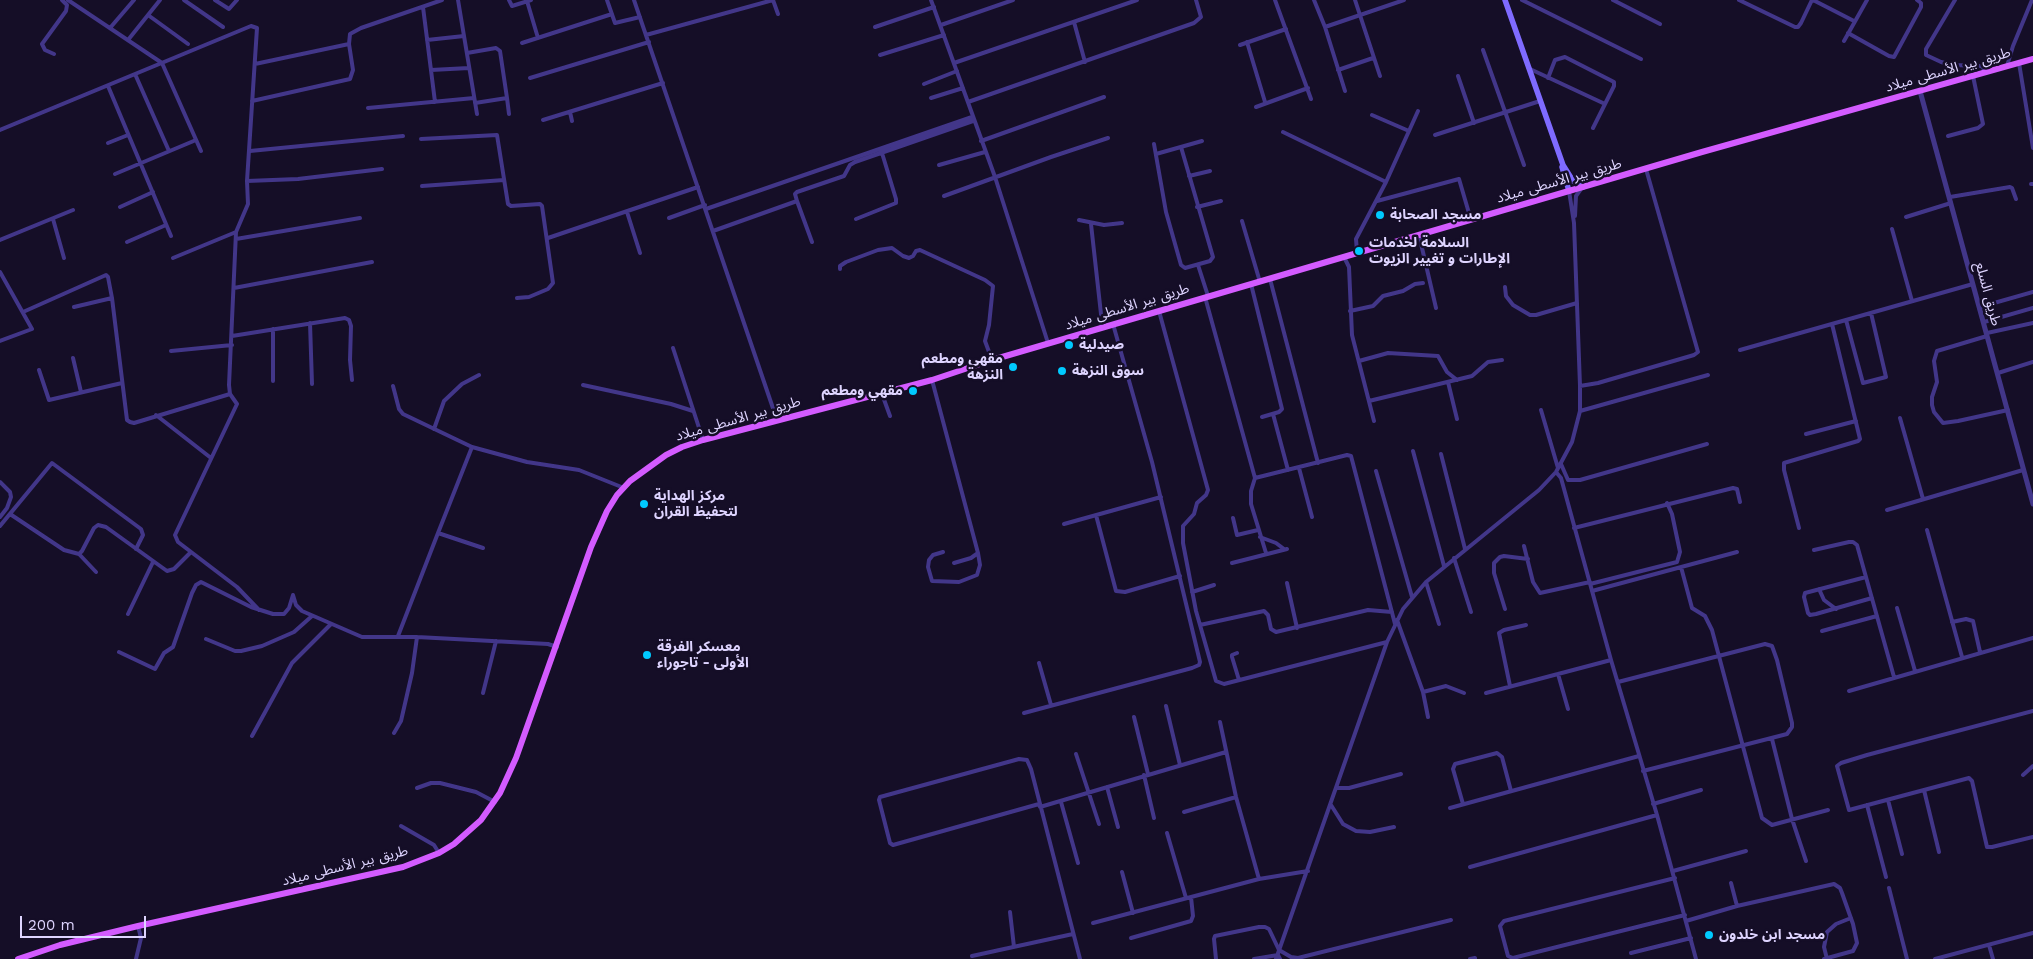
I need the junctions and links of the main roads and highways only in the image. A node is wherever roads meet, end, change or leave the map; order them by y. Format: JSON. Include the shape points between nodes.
{"nodes":[{"id":1,"x":1505,"y":0,"type":"edge"},
{"id":2,"x":2033,"y":60,"type":"edge"},
{"id":3,"x":1563,"y":165,"type":"junction"},
{"id":4,"x":1583,"y":187,"type":"junction"},
{"id":5,"x":1569,"y":191,"type":"junction"},
{"id":6,"x":18,"y":959,"type":"edge"}],
"edges":[{"from":1,"to":3,"type":"main road"},
{"from":2,"to":4,"type":"main road","name":"طريق بير الأسطى ميلاد"},
{"from":3,"to":4,"type":"main road","via":[[1573,181]]},
{"from":3,"to":5,"type":"main road"},
{"from":4,"to":5,"type":"main road","name":"طريق بير الأسطى ميلاد"},
{"from":5,"to":6,"type":"main road","name":"طريق بير الأسطى ميلاد","via":[[932,380],[702,440],[666,455],[645,468],[607,511],[591,547],[516,758],[495,802],[466,833],[439,853],[402,866],[138,926]]}]}
